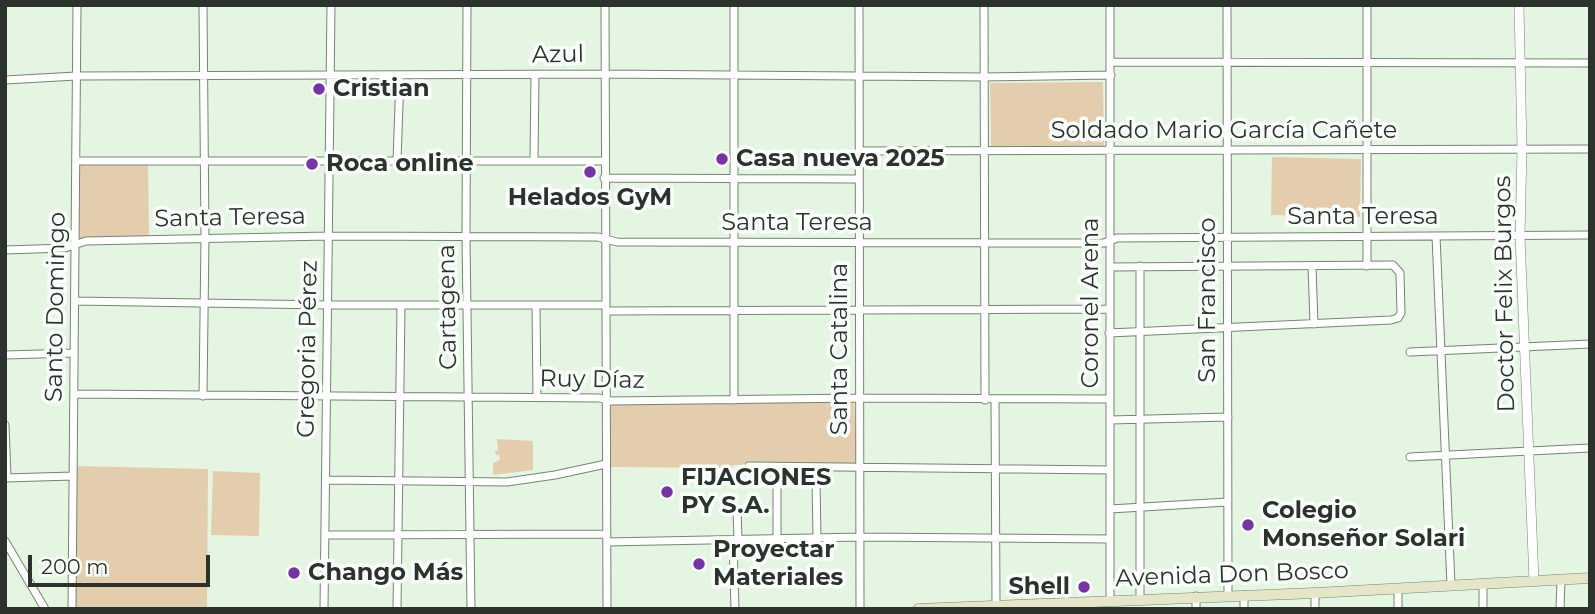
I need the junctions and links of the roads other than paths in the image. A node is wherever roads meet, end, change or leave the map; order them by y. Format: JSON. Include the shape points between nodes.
{"nodes":[{"id":1,"x":77,"y":5,"type":"edge"},
{"id":2,"x":203,"y":5,"type":"edge"},
{"id":3,"x":331,"y":5,"type":"edge"},
{"id":4,"x":467,"y":5,"type":"edge"},
{"id":5,"x":604,"y":5,"type":"edge"},
{"id":6,"x":734,"y":5,"type":"edge"},
{"id":7,"x":859,"y":5,"type":"edge"},
{"id":8,"x":984,"y":5,"type":"edge"},
{"id":9,"x":1110,"y":5,"type":"edge"},
{"id":10,"x":1227,"y":5,"type":"edge"},
{"id":11,"x":1367,"y":5,"type":"edge"},
{"id":12,"x":1519,"y":5,"type":"edge"},
{"id":13,"x":1111,"y":62,"type":"junction"},
{"id":14,"x":1590,"y":62,"type":"edge"},
{"id":15,"x":1226,"y":63,"type":"junction"},
{"id":16,"x":1369,"y":63,"type":"junction"},
{"id":17,"x":1519,"y":64,"type":"junction"},
{"id":18,"x":603,"y":74,"type":"junction"},
{"id":19,"x":467,"y":75,"type":"junction"},
{"id":20,"x":535,"y":75,"type":"junction"},
{"id":21,"x":1111,"y":75,"type":"junction"},
{"id":22,"x":76,"y":76,"type":"junction"},
{"id":23,"x":204,"y":76,"type":"junction"},
{"id":24,"x":400,"y":76,"type":"junction"},
{"id":25,"x":734,"y":76,"type":"junction"},
{"id":26,"x":859,"y":76,"type":"junction"},
{"id":27,"x":330,"y":77,"type":"junction"},
{"id":28,"x":984,"y":77,"type":"junction"},
{"id":29,"x":5,"y":80,"type":"edge"},
{"id":30,"x":1226,"y":149,"type":"junction"},
{"id":31,"x":1367,"y":149,"type":"junction"},
{"id":32,"x":1522,"y":149,"type":"junction"},
{"id":33,"x":1590,"y":149,"type":"edge"},
{"id":34,"x":984,"y":150,"type":"junction"},
{"id":35,"x":1110,"y":150,"type":"junction"},
{"id":36,"x":859,"y":151,"type":"junction"},
{"id":37,"x":77,"y":160,"type":"junction"},
{"id":38,"x":205,"y":160,"type":"junction"},
{"id":39,"x":329,"y":160,"type":"junction"},
{"id":40,"x":397,"y":161,"type":"junction"},
{"id":41,"x":466,"y":161,"type":"junction"},
{"id":42,"x":534,"y":161,"type":"junction"},
{"id":43,"x":604,"y":161,"type":"junction"},
{"id":44,"x":735,"y":177,"type":"junction"},
{"id":45,"x":604,"y":178,"type":"junction"},
{"id":46,"x":858,"y":179,"type":"junction"},
{"id":47,"x":1590,"y":235,"type":"edge"},
{"id":48,"x":328,"y":236,"type":"junction"},
{"id":49,"x":466,"y":236,"type":"junction"},
{"id":50,"x":1367,"y":236,"type":"junction"},
{"id":51,"x":1436,"y":236,"type":"junction"},
{"id":52,"x":1520,"y":236,"type":"junction"},
{"id":53,"x":205,"y":237,"type":"junction"},
{"id":54,"x":1227,"y":237,"type":"junction"},
{"id":55,"x":604,"y":238,"type":"junction"},
{"id":56,"x":1110,"y":241,"type":"junction"},
{"id":57,"x":734,"y":242,"type":"junction"},
{"id":58,"x":859,"y":242,"type":"junction"},
{"id":59,"x":985,"y":242,"type":"junction"},
{"id":60,"x":77,"y":243,"type":"junction"},
{"id":61,"x":5,"y":250,"type":"edge"},
{"id":62,"x":1312,"y":265,"type":"junction"},
{"id":63,"x":1140,"y":266,"type":"junction"},
{"id":64,"x":1367,"y":266,"type":"junction"},
{"id":65,"x":1110,"y":267,"type":"junction"},
{"id":66,"x":1227,"y":267,"type":"junction"},
{"id":67,"x":75,"y":301,"type":"junction"},
{"id":68,"x":205,"y":304,"type":"junction"},
{"id":69,"x":468,"y":304,"type":"junction"},
{"id":70,"x":327,"y":305,"type":"junction"},
{"id":71,"x":401,"y":305,"type":"junction"},
{"id":72,"x":536,"y":306,"type":"junction"},
{"id":73,"x":606,"y":308,"type":"junction"},
{"id":74,"x":1109,"y":309,"type":"junction"},
{"id":75,"x":859,"y":310,"type":"junction"},
{"id":76,"x":985,"y":310,"type":"junction"},
{"id":77,"x":734,"y":311,"type":"junction"},
{"id":78,"x":1314,"y":324,"type":"junction"},
{"id":79,"x":1227,"y":328,"type":"junction"},
{"id":80,"x":1140,"y":331,"type":"junction"},
{"id":81,"x":1109,"y":333,"type":"junction"},
{"id":82,"x":1590,"y":344,"type":"edge"},
{"id":83,"x":1524,"y":346,"type":"junction"},
{"id":84,"x":1439,"y":350,"type":"junction"},
{"id":85,"x":1410,"y":352,"type":"dead end"},
{"id":86,"x":74,"y":353,"type":"junction"},
{"id":87,"x":5,"y":355,"type":"edge"},
{"id":88,"x":74,"y":394,"type":"junction"},
{"id":89,"x":204,"y":396,"type":"junction"},
{"id":90,"x":326,"y":397,"type":"junction"},
{"id":91,"x":400,"y":397,"type":"junction"},
{"id":92,"x":469,"y":397,"type":"junction"},
{"id":93,"x":537,"y":398,"type":"junction"},
{"id":94,"x":859,"y":398,"type":"junction"},
{"id":95,"x":1110,"y":399,"type":"junction"},
{"id":96,"x":606,"y":400,"type":"junction"},
{"id":97,"x":734,"y":400,"type":"junction"},
{"id":98,"x":985,"y":400,"type":"junction"},
{"id":99,"x":995,"y":400,"type":"junction"},
{"id":100,"x":1228,"y":417,"type":"junction"},
{"id":101,"x":1141,"y":419,"type":"junction"},
{"id":102,"x":1110,"y":420,"type":"junction"},
{"id":103,"x":5,"y":425,"type":"edge"},
{"id":104,"x":1590,"y":448,"type":"edge"},
{"id":105,"x":1529,"y":452,"type":"junction"},
{"id":106,"x":1444,"y":454,"type":"junction"},
{"id":107,"x":1410,"y":457,"type":"dead end"},
{"id":108,"x":606,"y":464,"type":"junction"},
{"id":109,"x":749,"y":466,"type":"dead end"},
{"id":110,"x":777,"y":467,"type":"junction"},
{"id":111,"x":861,"y":467,"type":"junction"},
{"id":112,"x":995,"y":468,"type":"junction"},
{"id":113,"x":1110,"y":470,"type":"junction"},
{"id":114,"x":73,"y":476,"type":"junction"},
{"id":115,"x":6,"y":477,"type":"edge"},
{"id":116,"x":399,"y":479,"type":"junction"},
{"id":117,"x":327,"y":480,"type":"junction"},
{"id":118,"x":816,"y":481,"type":"dead end"},
{"id":119,"x":469,"y":482,"type":"junction"},
{"id":120,"x":1227,"y":502,"type":"junction"},
{"id":121,"x":1139,"y":508,"type":"junction"},
{"id":122,"x":737,"y":509,"type":"dead end"},
{"id":123,"x":1110,"y":509,"type":"junction"},
{"id":124,"x":398,"y":534,"type":"junction"},
{"id":125,"x":325,"y":535,"type":"junction"},
{"id":126,"x":469,"y":535,"type":"junction"},
{"id":127,"x":861,"y":537,"type":"junction"},
{"id":128,"x":996,"y":537,"type":"junction"},
{"id":129,"x":607,"y":538,"type":"junction"},
{"id":130,"x":777,"y":538,"type":"junction"},
{"id":131,"x":817,"y":538,"type":"junction"},
{"id":132,"x":1110,"y":539,"type":"junction"},
{"id":133,"x":735,"y":540,"type":"junction"},
{"id":134,"x":5,"y":541,"type":"edge"},
{"id":135,"x":1590,"y":578,"type":"edge"},
{"id":136,"x":1560,"y":580,"type":"junction"},
{"id":137,"x":1534,"y":581,"type":"junction"},
{"id":138,"x":1483,"y":584,"type":"junction"},
{"id":139,"x":1451,"y":585,"type":"junction"},
{"id":140,"x":1398,"y":589,"type":"junction"},
{"id":141,"x":1315,"y":593,"type":"junction"},
{"id":142,"x":1228,"y":595,"type":"junction"},
{"id":143,"x":1244,"y":595,"type":"junction"},
{"id":144,"x":1196,"y":596,"type":"junction"},
{"id":145,"x":1139,"y":599,"type":"junction"},
{"id":146,"x":996,"y":605,"type":"junction"},
{"id":147,"x":1110,"y":605,"type":"edge"},
{"id":148,"x":1019,"y":606,"type":"edge"},
{"id":149,"x":46,"y":609,"type":"edge"},
{"id":150,"x":72,"y":609,"type":"edge"},
{"id":151,"x":324,"y":609,"type":"edge"},
{"id":152,"x":397,"y":609,"type":"edge"},
{"id":153,"x":471,"y":609,"type":"edge"},
{"id":154,"x":607,"y":609,"type":"edge"},
{"id":155,"x":734,"y":609,"type":"edge"},
{"id":156,"x":860,"y":609,"type":"edge"},
{"id":157,"x":920,"y":609,"type":"edge"},
{"id":158,"x":1196,"y":609,"type":"edge"},
{"id":159,"x":1244,"y":609,"type":"edge"},
{"id":160,"x":1315,"y":609,"type":"edge"},
{"id":161,"x":1398,"y":609,"type":"edge"},
{"id":162,"x":1483,"y":609,"type":"edge"},
{"id":163,"x":1560,"y":609,"type":"edge"}],
"edges":[{"from":1,"to":22,"type":"street","name":"Santo Domingo"},
{"from":2,"to":23,"type":"street"},
{"from":3,"to":27,"type":"street","name":"Gregoria Pérez"},
{"from":4,"to":19,"type":"street","name":"Cartagena"},
{"from":5,"to":18,"type":"street"},
{"from":6,"to":25,"type":"street"},
{"from":7,"to":26,"type":"street","name":"Santa Catalina"},
{"from":8,"to":28,"type":"street"},
{"from":9,"to":13,"type":"street","name":"Coronel Arena"},
{"from":10,"to":15,"type":"street","name":"San Francisco"},
{"from":11,"to":16,"type":"street"},
{"from":12,"to":17,"type":"street","name":"Doctor Felix Burgos"},
{"from":13,"to":15,"type":"street"},
{"from":13,"to":21,"type":"street","name":"Coronel Arena"},
{"from":14,"to":17,"type":"street"},
{"from":15,"to":16,"type":"street"},
{"from":15,"to":30,"type":"street","name":"San Francisco"},
{"from":16,"to":17,"type":"street"},
{"from":16,"to":31,"type":"street"},
{"from":17,"to":32,"type":"street","name":"Doctor Felix Burgos"},
{"from":18,"to":20,"type":"street","name":"Azul"},
{"from":18,"to":25,"type":"street","name":"Azul"},
{"from":18,"to":43,"type":"street"},
{"from":19,"to":20,"type":"street","name":"Azul"},
{"from":19,"to":24,"type":"street","name":"Azul"},
{"from":19,"to":41,"type":"street","name":"Cartagena"},
{"from":20,"to":42,"type":"street"},
{"from":21,"to":28,"type":"street","name":"Azul"},
{"from":21,"to":35,"type":"street","name":"Coronel Arena"},
{"from":22,"to":23,"type":"street","name":"Azul"},
{"from":22,"to":29,"type":"street","name":"Azul"},
{"from":22,"to":37,"type":"street","name":"Santo Domingo"},
{"from":23,"to":27,"type":"street","name":"Azul"},
{"from":23,"to":38,"type":"street"},
{"from":24,"to":27,"type":"street","name":"Azul"},
{"from":24,"to":40,"type":"street"},
{"from":25,"to":26,"type":"street","name":"Azul"},
{"from":25,"to":44,"type":"street"},
{"from":26,"to":28,"type":"street","name":"Azul"},
{"from":26,"to":36,"type":"street","name":"Santa Catalina"},
{"from":27,"to":39,"type":"street","name":"Gregoria Pérez"},
{"from":28,"to":34,"type":"street"},
{"from":30,"to":31,"type":"street","name":"Soldado Mario García Cañete"},
{"from":30,"to":35,"type":"street","name":"Soldado Mario García Cañete"},
{"from":30,"to":54,"type":"street","name":"San Francisco"},
{"from":31,"to":32,"type":"street","name":"Soldado Mario García Cañete"},
{"from":31,"to":50,"type":"street"},
{"from":32,"to":33,"type":"street","name":"Soldado Mario García Cañete"},
{"from":32,"to":52,"type":"street","name":"Doctor Felix Burgos"},
{"from":34,"to":35,"type":"street","name":"Soldado Mario García Cañete"},
{"from":34,"to":36,"type":"street","name":"Soldado Mario García Cañete"},
{"from":34,"to":59,"type":"street"},
{"from":35,"to":56,"type":"street","name":"Coronel Arena"},
{"from":36,"to":46,"type":"street","name":"Santa Catalina"},
{"from":37,"to":38,"type":"street"},
{"from":37,"to":60,"type":"street","name":"Santo Domingo"},
{"from":38,"to":39,"type":"street"},
{"from":38,"to":53,"type":"street"},
{"from":39,"to":40,"type":"street"},
{"from":39,"to":48,"type":"street","name":"Gregoria Pérez"},
{"from":40,"to":41,"type":"street"},
{"from":41,"to":42,"type":"street"},
{"from":41,"to":49,"type":"street","name":"Cartagena"},
{"from":42,"to":43,"type":"street"},
{"from":43,"to":45,"type":"street"},
{"from":44,"to":45,"type":"street"},
{"from":44,"to":46,"type":"street"},
{"from":44,"to":57,"type":"street"},
{"from":45,"to":55,"type":"street"},
{"from":46,"to":58,"type":"street","name":"Santa Catalina"},
{"from":47,"to":52,"type":"street","name":"Santa Teresa"},
{"from":48,"to":49,"type":"street","name":"Santa Teresa"},
{"from":48,"to":53,"type":"street","name":"Santa Teresa"},
{"from":48,"to":70,"type":"street","name":"Gregoria Pérez"},
{"from":49,"to":55,"type":"street","name":"Santa Teresa"},
{"from":49,"to":69,"type":"street","name":"Cartagena"},
{"from":50,"to":51,"type":"street","name":"Santa Teresa"},
{"from":50,"to":54,"type":"street","name":"Santa Teresa"},
{"from":50,"to":64,"type":"street"},
{"from":51,"to":52,"type":"street","name":"Santa Teresa"},
{"from":51,"to":84,"type":"street"},
{"from":52,"to":83,"type":"street","name":"Doctor Felix Burgos"},
{"from":53,"to":60,"type":"street","name":"Santa Teresa"},
{"from":53,"to":68,"type":"street"},
{"from":54,"to":56,"type":"street","name":"Santa Teresa"},
{"from":54,"to":66,"type":"street","name":"San Francisco"},
{"from":55,"to":57,"type":"street","name":"Santa Teresa","via":[[617,242]]},
{"from":55,"to":73,"type":"street"},
{"from":56,"to":59,"type":"street","name":"Santa Teresa"},
{"from":56,"to":65,"type":"street","name":"Coronel Arena"},
{"from":57,"to":58,"type":"street","name":"Santa Teresa"},
{"from":57,"to":77,"type":"street"},
{"from":58,"to":59,"type":"street","name":"Santa Teresa"},
{"from":58,"to":75,"type":"street","name":"Santa Catalina"},
{"from":59,"to":76,"type":"street"},
{"from":60,"to":61,"type":"street","name":"Santa Teresa","via":[[65,248]]},
{"from":60,"to":67,"type":"street","name":"Santo Domingo"},
{"from":62,"to":64,"type":"street"},
{"from":62,"to":66,"type":"street"},
{"from":62,"to":78,"type":"street"},
{"from":63,"to":65,"type":"street"},
{"from":63,"to":66,"type":"street"},
{"from":63,"to":80,"type":"street"},
{"from":64,"to":78,"type":"street","via":[[1394,265],[1400,273],[1398,318]]},
{"from":65,"to":74,"type":"street","name":"Coronel Arena"},
{"from":66,"to":79,"type":"street","name":"San Francisco"},
{"from":67,"to":68,"type":"street"},
{"from":67,"to":86,"type":"street","name":"Santo Domingo"},
{"from":68,"to":70,"type":"street"},
{"from":68,"to":89,"type":"street"},
{"from":69,"to":71,"type":"street"},
{"from":69,"to":72,"type":"street"},
{"from":69,"to":92,"type":"street","name":"Cartagena"},
{"from":70,"to":71,"type":"street"},
{"from":70,"to":90,"type":"street","name":"Gregoria Pérez"},
{"from":71,"to":91,"type":"street"},
{"from":72,"to":73,"type":"street"},
{"from":72,"to":93,"type":"street"},
{"from":73,"to":77,"type":"street"},
{"from":73,"to":96,"type":"street"},
{"from":74,"to":76,"type":"street"},
{"from":74,"to":81,"type":"street","name":"Coronel Arena"},
{"from":75,"to":76,"type":"street"},
{"from":75,"to":77,"type":"street"},
{"from":75,"to":94,"type":"street","name":"Santa Catalina"},
{"from":76,"to":98,"type":"street"},
{"from":77,"to":97,"type":"street"},
{"from":78,"to":79,"type":"street"},
{"from":79,"to":80,"type":"street"},
{"from":79,"to":100,"type":"street","name":"San Francisco"},
{"from":80,"to":81,"type":"street"},
{"from":80,"to":101,"type":"street"},
{"from":81,"to":95,"type":"street","name":"Coronel Arena"},
{"from":82,"to":83,"type":"street"},
{"from":83,"to":84,"type":"street"},
{"from":83,"to":105,"type":"street","name":"Doctor Felix Burgos"},
{"from":84,"to":85,"type":"street"},
{"from":84,"to":106,"type":"street"},
{"from":86,"to":87,"type":"street"},
{"from":86,"to":88,"type":"street","name":"Santo Domingo"},
{"from":88,"to":89,"type":"street","name":"Ruy Díaz"},
{"from":88,"to":114,"type":"street","name":"Santo Domingo"},
{"from":89,"to":90,"type":"street","name":"Ruy Díaz"},
{"from":90,"to":91,"type":"street","name":"Ruy Díaz"},
{"from":90,"to":117,"type":"street","name":"Gregoria Pérez"},
{"from":91,"to":92,"type":"street","name":"Ruy Díaz"},
{"from":91,"to":116,"type":"street"},
{"from":92,"to":93,"type":"street","name":"Ruy Díaz"},
{"from":92,"to":119,"type":"street","name":"Cartagena"},
{"from":93,"to":96,"type":"street","name":"Ruy Díaz"},
{"from":94,"to":97,"type":"street","name":"Ruy Díaz"},
{"from":94,"to":98,"type":"street","name":"Ruy Díaz"},
{"from":94,"to":111,"type":"street","name":"Santa Catalina"},
{"from":95,"to":99,"type":"street","name":"Ruy Díaz"},
{"from":95,"to":102,"type":"street","name":"Coronel Arena"},
{"from":96,"to":97,"type":"street","name":"Ruy Díaz"},
{"from":96,"to":108,"type":"street"},
{"from":98,"to":99,"type":"street","name":"Ruy Díaz"},
{"from":99,"to":112,"type":"street"},
{"from":100,"to":101,"type":"street"},
{"from":100,"to":120,"type":"street","name":"San Francisco"},
{"from":101,"to":102,"type":"street"},
{"from":101,"to":121,"type":"street"},
{"from":102,"to":113,"type":"street","name":"Coronel Arena"},
{"from":103,"to":115,"type":"street"},
{"from":104,"to":105,"type":"street"},
{"from":105,"to":106,"type":"street"},
{"from":105,"to":137,"type":"street","name":"Doctor Felix Burgos"},
{"from":106,"to":107,"type":"street"},
{"from":106,"to":139,"type":"street"},
{"from":108,"to":119,"type":"street","via":[[507,482]]},
{"from":108,"to":129,"type":"street"},
{"from":109,"to":110,"type":"street"},
{"from":110,"to":111,"type":"street"},
{"from":110,"to":130,"type":"street"},
{"from":111,"to":112,"type":"street"},
{"from":111,"to":127,"type":"street","name":"Santa Catalina"},
{"from":112,"to":113,"type":"street"},
{"from":112,"to":128,"type":"street"},
{"from":113,"to":123,"type":"street","name":"Coronel Arena"},
{"from":114,"to":115,"type":"street"},
{"from":114,"to":150,"type":"street","name":"Santo Domingo"},
{"from":116,"to":117,"type":"street"},
{"from":116,"to":119,"type":"street"},
{"from":116,"to":124,"type":"street"},
{"from":117,"to":125,"type":"street","name":"Gregoria Pérez"},
{"from":118,"to":131,"type":"street"},
{"from":119,"to":126,"type":"street","name":"Cartagena"},
{"from":120,"to":121,"type":"street"},
{"from":120,"to":142,"type":"street","name":"San Francisco"},
{"from":121,"to":123,"type":"street"},
{"from":121,"to":145,"type":"street"},
{"from":122,"to":133,"type":"street"},
{"from":123,"to":132,"type":"street","name":"Coronel Arena"},
{"from":124,"to":125,"type":"street"},
{"from":124,"to":126,"type":"street"},
{"from":124,"to":152,"type":"street"},
{"from":125,"to":151,"type":"street","name":"Gregoria Pérez"},
{"from":126,"to":129,"type":"street"},
{"from":126,"to":153,"type":"street","name":"Cartagena"},
{"from":127,"to":128,"type":"street"},
{"from":127,"to":131,"type":"street"},
{"from":127,"to":156,"type":"street","name":"Santa Catalina"},
{"from":128,"to":132,"type":"street"},
{"from":128,"to":146,"type":"street"},
{"from":129,"to":133,"type":"street"},
{"from":129,"to":154,"type":"street"},
{"from":130,"to":131,"type":"street"},
{"from":130,"to":133,"type":"street"},
{"from":132,"to":147,"type":"street","name":"Coronel Arena"},
{"from":133,"to":155,"type":"street"},
{"from":134,"to":149,"type":"street"},
{"from":135,"to":136,"type":"main road","name":"Avenida Don Bosco"},
{"from":136,"to":137,"type":"main road","name":"Avenida Don Bosco"},
{"from":136,"to":163,"type":"street"},
{"from":137,"to":138,"type":"main road","name":"Avenida Don Bosco"},
{"from":138,"to":139,"type":"main road","name":"Avenida Don Bosco"},
{"from":138,"to":162,"type":"street"},
{"from":139,"to":140,"type":"main road","name":"Avenida Don Bosco"},
{"from":140,"to":141,"type":"main road","name":"Avenida Don Bosco"},
{"from":140,"to":161,"type":"street"},
{"from":141,"to":143,"type":"main road","name":"Avenida Don Bosco"},
{"from":141,"to":160,"type":"street"},
{"from":142,"to":143,"type":"main road","name":"Avenida Don Bosco"},
{"from":142,"to":144,"type":"main road","name":"Avenida Don Bosco"},
{"from":143,"to":159,"type":"street"},
{"from":144,"to":145,"type":"main road","name":"Avenida Don Bosco"},
{"from":144,"to":158,"type":"street"},
{"from":145,"to":147,"type":"main road","name":"Avenida Don Bosco"},
{"from":146,"to":148,"type":"main road","name":"Avenida Don Bosco"},
{"from":146,"to":157,"type":"main road","name":"Avenida Don Bosco"},
{"from":147,"to":148,"type":"main road","name":"Avenida Don Bosco"}]}
